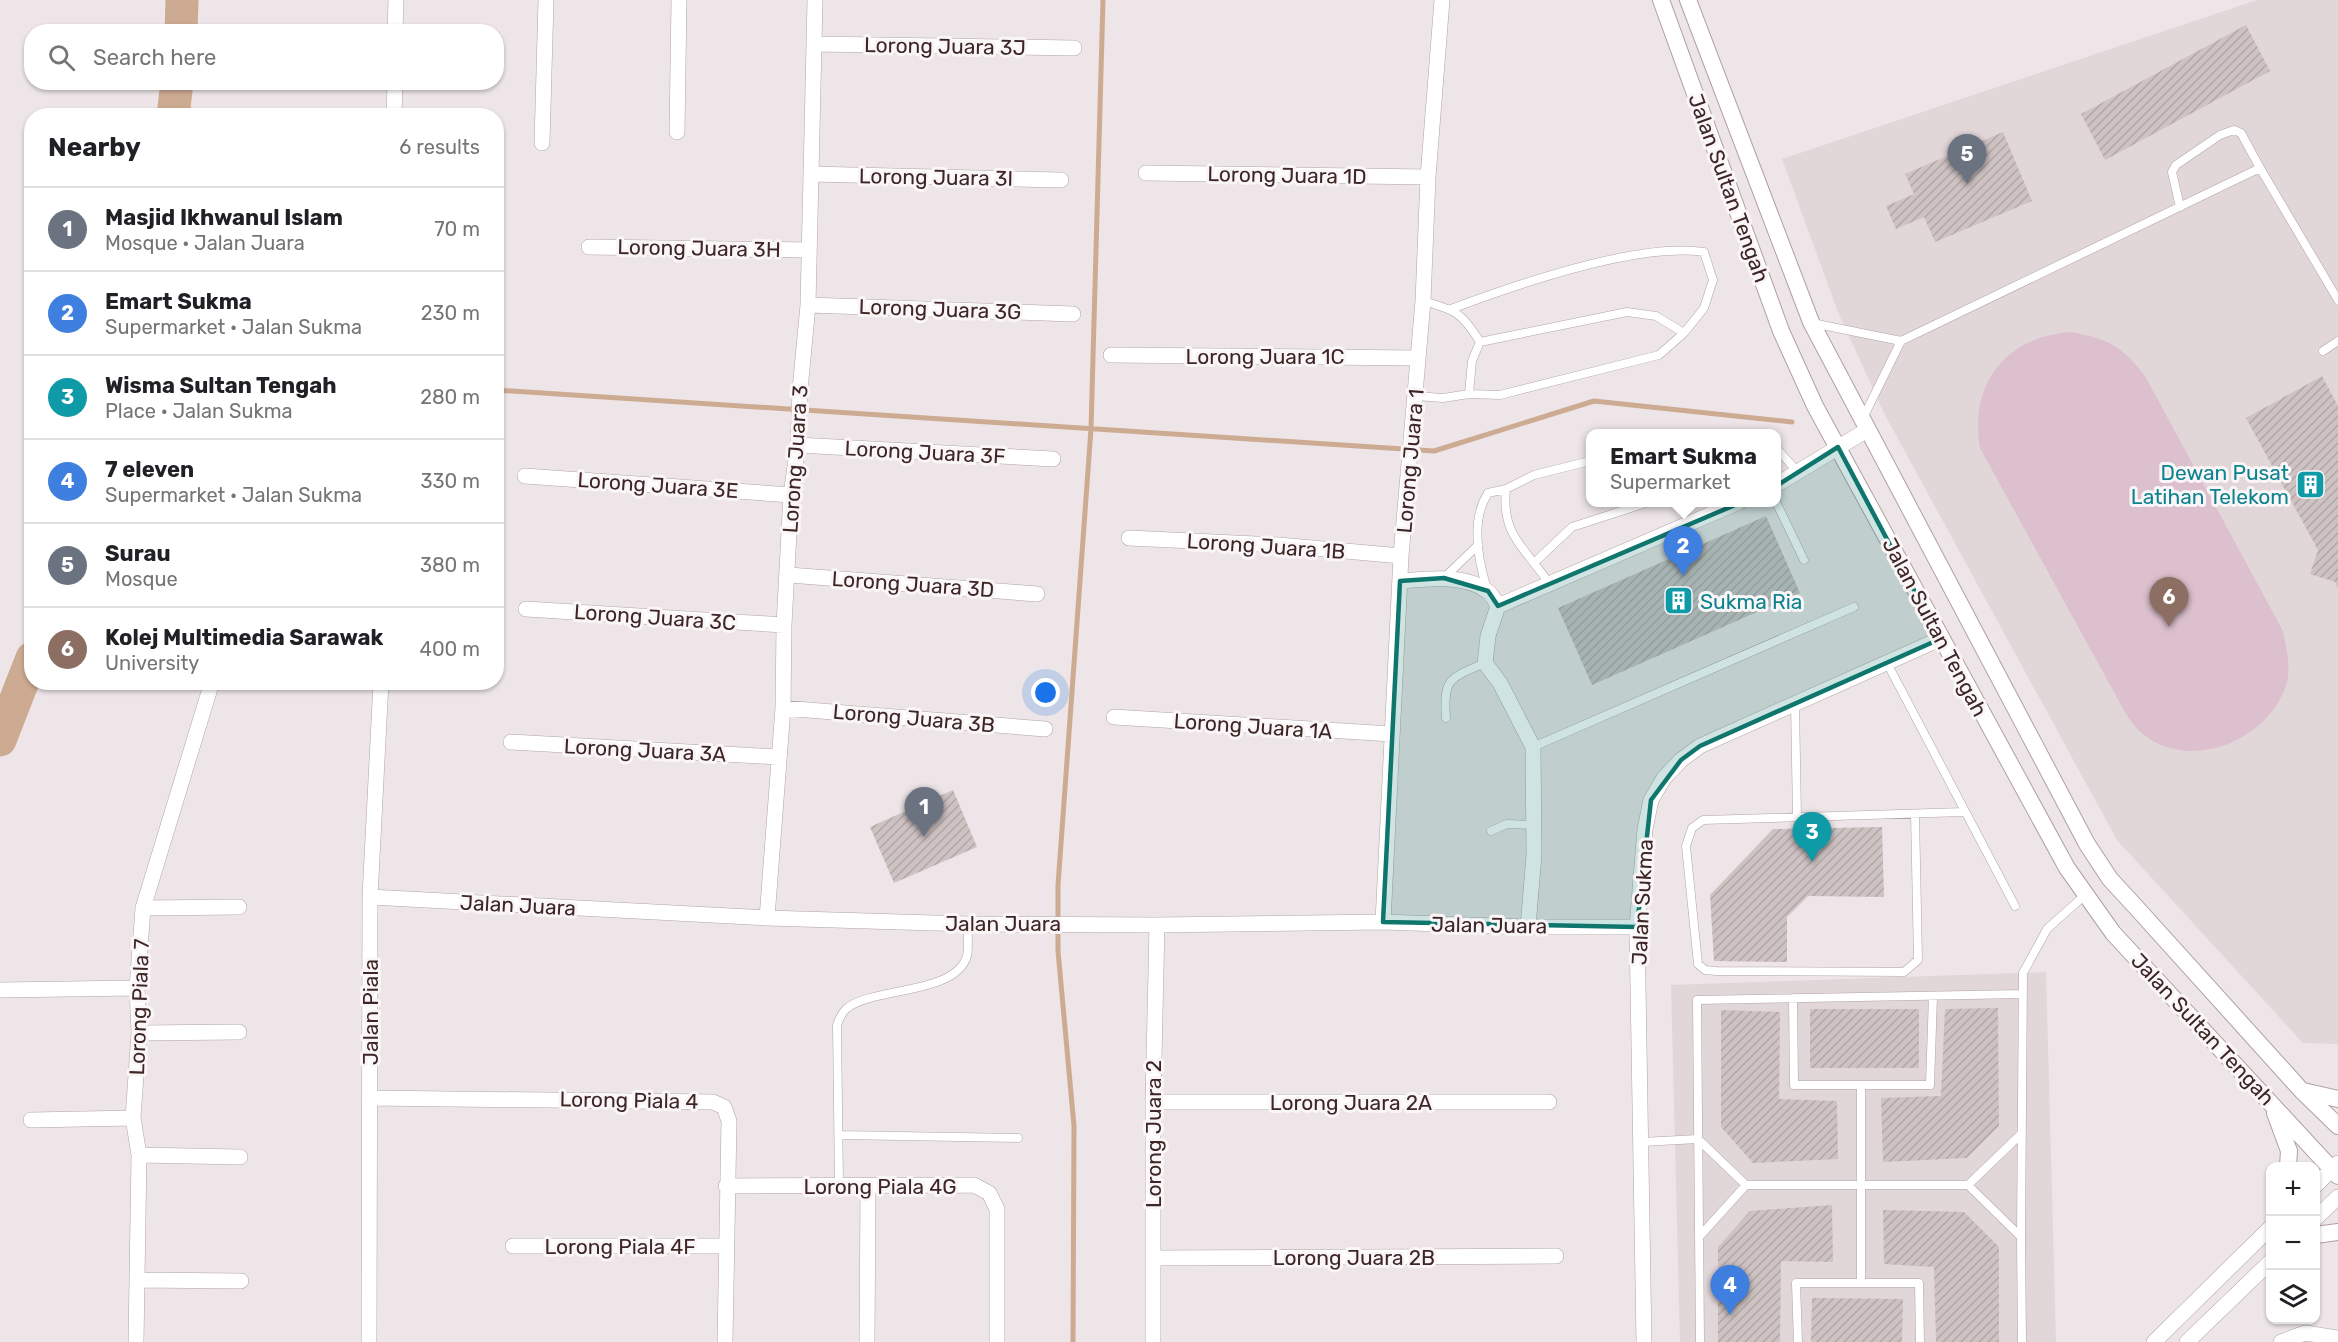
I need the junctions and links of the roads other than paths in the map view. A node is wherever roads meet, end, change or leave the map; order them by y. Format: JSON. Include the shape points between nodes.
{"nodes":[{"id":1,"x":396,"y":0,"type":"edge"},
{"id":2,"x":546,"y":0,"type":"edge"},
{"id":3,"x":679,"y":0,"type":"edge"},
{"id":4,"x":815,"y":0,"type":"edge"},
{"id":5,"x":1442,"y":0,"type":"edge"},
{"id":6,"x":1661,"y":0,"type":"edge"},
{"id":7,"x":1688,"y":0,"type":"edge"},
{"id":8,"x":395,"y":24,"type":"edge"},
{"id":9,"x":816,"y":44,"type":"junction"},
{"id":10,"x":1074,"y":48,"type":"dead end"},
{"id":11,"x":395,"y":90,"type":"edge"},
{"id":12,"x":394,"y":108,"type":"edge"},
{"id":13,"x":677,"y":132,"type":"dead end"},
{"id":14,"x":542,"y":143,"type":"dead end"},
{"id":15,"x":2260,"y":168,"type":"junction"},
{"id":16,"x":1146,"y":173,"type":"dead end"},
{"id":17,"x":811,"y":174,"type":"junction"},
{"id":18,"x":1428,"y":177,"type":"junction"},
{"id":19,"x":1061,"y":180,"type":"dead end"},
{"id":20,"x":2180,"y":207,"type":"junction"},
{"id":21,"x":589,"y":247,"type":"dead end"},
{"id":22,"x":808,"y":250,"type":"junction"},
{"id":23,"x":2338,"y":300,"type":"edge"},
{"id":24,"x":1423,"y":302,"type":"junction"},
{"id":25,"x":808,"y":305,"type":"junction"},
{"id":26,"x":1451,"y":309,"type":"junction"},
{"id":27,"x":1072,"y":314,"type":"dead end"},
{"id":28,"x":1811,"y":322,"type":"junction"},
{"id":29,"x":1684,"y":333,"type":"junction"},
{"id":30,"x":1901,"y":341,"type":"junction"},
{"id":31,"x":2338,"y":341,"type":"edge"},
{"id":32,"x":1480,"y":342,"type":"junction"},
{"id":33,"x":2323,"y":351,"type":"dead end"},
{"id":34,"x":1111,"y":355,"type":"dead end"},
{"id":35,"x":1418,"y":358,"type":"junction"},
{"id":36,"x":1469,"y":394,"type":"junction"},
{"id":37,"x":1416,"y":396,"type":"junction"},
{"id":38,"x":1865,"y":424,"type":"junction"},
{"id":39,"x":798,"y":445,"type":"junction"},
{"id":40,"x":1838,"y":447,"type":"junction"},
{"id":41,"x":1781,"y":453,"type":"edge"},
{"id":42,"x":1053,"y":459,"type":"dead end"},
{"id":43,"x":1586,"y":462,"type":"edge"},
{"id":44,"x":1797,"y":471,"type":"junction"},
{"id":45,"x":525,"y":476,"type":"dead end"},
{"id":46,"x":1781,"y":482,"type":"edge"},
{"id":47,"x":1506,"y":489,"type":"junction"},
{"id":48,"x":791,"y":495,"type":"junction"},
{"id":49,"x":1634,"y":507,"type":"edge"},
{"id":50,"x":1727,"y":507,"type":"edge"},
{"id":51,"x":1778,"y":507,"type":"edge"},
{"id":52,"x":1130,"y":538,"type":"dead end"},
{"id":53,"x":1478,"y":545,"type":"junction"},
{"id":54,"x":1401,"y":556,"type":"junction"},
{"id":55,"x":1804,"y":560,"type":"dead end"},
{"id":56,"x":1534,"y":562,"type":"junction"},
{"id":57,"x":789,"y":575,"type":"junction"},
{"id":58,"x":1444,"y":578,"type":"junction"},
{"id":59,"x":1400,"y":581,"type":"junction"},
{"id":60,"x":1549,"y":583,"type":"junction"},
{"id":61,"x":1488,"y":591,"type":"junction"},
{"id":62,"x":1037,"y":594,"type":"dead end"},
{"id":63,"x":1498,"y":606,"type":"junction"},
{"id":64,"x":1854,"y":608,"type":"dead end"},
{"id":65,"x":526,"y":609,"type":"dead end"},
{"id":66,"x":784,"y":625,"type":"junction"},
{"id":67,"x":1940,"y":639,"type":"junction"},
{"id":68,"x":1485,"y":663,"type":"junction"},
{"id":69,"x":1887,"y":663,"type":"junction"},
{"id":70,"x":210,"y":690,"type":"edge"},
{"id":71,"x":381,"y":690,"type":"edge"},
{"id":72,"x":1795,"y":702,"type":"junction"},
{"id":73,"x":783,"y":708,"type":"junction"},
{"id":74,"x":1114,"y":717,"type":"dead end"},
{"id":75,"x":1446,"y":718,"type":"dead end"},
{"id":76,"x":1045,"y":729,"type":"dead end"},
{"id":77,"x":1392,"y":734,"type":"junction"},
{"id":78,"x":511,"y":742,"type":"dead end"},
{"id":79,"x":1533,"y":747,"type":"junction"},
{"id":80,"x":778,"y":757,"type":"junction"},
{"id":81,"x":1964,"y":812,"type":"junction"},
{"id":82,"x":1915,"y":814,"type":"junction"},
{"id":83,"x":1797,"y":816,"type":"junction"},
{"id":84,"x":1535,"y":825,"type":"junction"},
{"id":85,"x":1491,"y":831,"type":"dead end"},
{"id":86,"x":2085,"y":896,"type":"junction"},
{"id":87,"x":370,"y":897,"type":"junction"},
{"id":88,"x":2015,"y":906,"type":"dead end"},
{"id":89,"x":239,"y":907,"type":"dead end"},
{"id":90,"x":144,"y":908,"type":"junction"},
{"id":91,"x":766,"y":918,"type":"junction"},
{"id":92,"x":1383,"y":922,"type":"junction"},
{"id":93,"x":968,"y":924,"type":"junction"},
{"id":94,"x":1157,"y":925,"type":"junction"},
{"id":95,"x":1528,"y":927,"type":"junction"},
{"id":96,"x":1637,"y":927,"type":"junction"},
{"id":97,"x":137,"y":988,"type":"junction"},
{"id":98,"x":0,"y":990,"type":"edge"},
{"id":99,"x":2022,"y":994,"type":"junction"},
{"id":100,"x":1933,"y":996,"type":"junction"},
{"id":101,"x":1793,"y":998,"type":"junction"},
{"id":102,"x":239,"y":1032,"type":"dead end"},
{"id":103,"x":139,"y":1033,"type":"junction"},
{"id":104,"x":1861,"y":1085,"type":"junction"},
{"id":105,"x":2302,"y":1091,"type":"junction"},
{"id":106,"x":370,"y":1098,"type":"junction"},
{"id":107,"x":2338,"y":1099,"type":"edge"},
{"id":108,"x":1153,"y":1102,"type":"junction"},
{"id":109,"x":1549,"y":1102,"type":"dead end"},
{"id":110,"x":2272,"y":1104,"type":"junction"},
{"id":111,"x":133,"y":1118,"type":"junction"},
{"id":112,"x":31,"y":1120,"type":"dead end"},
{"id":113,"x":2338,"y":1126,"type":"edge"},
{"id":114,"x":2021,"y":1134,"type":"junction"},
{"id":115,"x":840,"y":1135,"type":"junction"},
{"id":116,"x":1018,"y":1138,"type":"dead end"},
{"id":117,"x":1698,"y":1139,"type":"junction"},
{"id":118,"x":1642,"y":1142,"type":"junction"},
{"id":119,"x":139,"y":1155,"type":"junction"},
{"id":120,"x":240,"y":1157,"type":"dead end"},
{"id":121,"x":2288,"y":1162,"type":"edge"},
{"id":122,"x":2336,"y":1170,"type":"edge"},
{"id":123,"x":2320,"y":1182,"type":"edge"},
{"id":124,"x":1746,"y":1185,"type":"junction"},
{"id":125,"x":1859,"y":1185,"type":"junction"},
{"id":126,"x":1968,"y":1185,"type":"junction"},
{"id":127,"x":726,"y":1186,"type":"junction"},
{"id":128,"x":839,"y":1186,"type":"junction"},
{"id":129,"x":868,"y":1186,"type":"junction"},
{"id":130,"x":2338,"y":1197,"type":"edge"},
{"id":131,"x":2318,"y":1216,"type":"edge"},
{"id":132,"x":2338,"y":1232,"type":"edge"},
{"id":133,"x":2266,"y":1233,"type":"edge"},
{"id":134,"x":2320,"y":1234,"type":"edge"},
{"id":135,"x":1699,"y":1237,"type":"junction"},
{"id":136,"x":2021,"y":1237,"type":"junction"},
{"id":137,"x":513,"y":1246,"type":"dead end"},
{"id":138,"x":726,"y":1246,"type":"junction"},
{"id":139,"x":1556,"y":1256,"type":"dead end"},
{"id":140,"x":1153,"y":1258,"type":"junction"},
{"id":141,"x":2266,"y":1267,"type":"edge"},
{"id":142,"x":137,"y":1280,"type":"junction"},
{"id":143,"x":241,"y":1281,"type":"dead end"},
{"id":144,"x":1861,"y":1283,"type":"junction"},
{"id":145,"x":2338,"y":1338,"type":"edge"},
{"id":146,"x":136,"y":1342,"type":"edge"},
{"id":147,"x":369,"y":1342,"type":"edge"},
{"id":148,"x":725,"y":1342,"type":"edge"},
{"id":149,"x":867,"y":1342,"type":"edge"},
{"id":150,"x":997,"y":1342,"type":"edge"},
{"id":151,"x":1153,"y":1342,"type":"edge"},
{"id":152,"x":1644,"y":1342,"type":"edge"},
{"id":153,"x":1700,"y":1342,"type":"edge"},
{"id":154,"x":1798,"y":1342,"type":"edge"},
{"id":155,"x":1920,"y":1342,"type":"edge"},
{"id":156,"x":2022,"y":1342,"type":"edge"},
{"id":157,"x":2154,"y":1342,"type":"edge"},
{"id":158,"x":2187,"y":1342,"type":"edge"},
{"id":159,"x":2281,"y":1342,"type":"edge"}],
"edges":[{"from":1,"to":8,"type":"street"},
{"from":2,"to":14,"type":"street"},
{"from":3,"to":13,"type":"street"},
{"from":4,"to":9,"type":"street","name":"Lorong Juara 3"},
{"from":5,"to":18,"type":"street","name":"Lorong Juara 1"},
{"from":6,"to":40,"type":"main road","name":"Jalan Sultan Tengah","via":[[1781,331]]},
{"from":7,"to":28,"type":"main road","name":"Jalan Sultan Tengah"},
{"from":9,"to":10,"type":"street","name":"Lorong Juara 3J"},
{"from":9,"to":17,"type":"street","name":"Lorong Juara 3"},
{"from":11,"to":12,"type":"street"},
{"from":15,"to":20,"type":"lane"},
{"from":15,"to":20,"type":"lane","via":[[2241,133],[2234,130],[2220,135],[2176,165],[2172,172]]},
{"from":15,"to":23,"type":"lane"},
{"from":16,"to":18,"type":"street","name":"Lorong Juara 1D"},
{"from":17,"to":19,"type":"street","name":"Lorong Juara 3I"},
{"from":17,"to":22,"type":"street","name":"Lorong Juara 3"},
{"from":18,"to":24,"type":"street","name":"Lorong Juara 1"},
{"from":20,"to":30,"type":"lane"},
{"from":21,"to":22,"type":"street","name":"Lorong Juara 3H"},
{"from":22,"to":25,"type":"street","name":"Lorong Juara 3"},
{"from":24,"to":26,"type":"lane"},
{"from":24,"to":35,"type":"street","name":"Lorong Juara 1"},
{"from":25,"to":27,"type":"street","name":"Lorong Juara 3G"},
{"from":25,"to":39,"type":"street","name":"Lorong Juara 3"},
{"from":26,"to":29,"type":"lane","via":[[1605,261],[1680,251],[1704,252],[1713,280],[1704,308]]},
{"from":26,"to":32,"type":"lane","via":[[1468,323]]},
{"from":28,"to":30,"type":"lane"},
{"from":28,"to":38,"type":"main road","name":"Jalan Sultan Tengah"},
{"from":29,"to":32,"type":"lane","via":[[1656,316],[1627,312]]},
{"from":29,"to":36,"type":"lane","via":[[1659,354],[1500,395]]},
{"from":30,"to":38,"type":"lane"},
{"from":31,"to":33,"type":"lane"},
{"from":32,"to":36,"type":"lane","via":[[1472,361]]},
{"from":34,"to":35,"type":"street","name":"Lorong Juara 1C"},
{"from":35,"to":37,"type":"street","name":"Lorong Juara 1"},
{"from":36,"to":37,"type":"lane","via":[[1443,398]]},
{"from":37,"to":54,"type":"street","name":"Lorong Juara 1"},
{"from":38,"to":40,"type":"street"},
{"from":38,"to":105,"type":"main road","name":"Jalan Sultan Tengah","via":[[2087,844],[2118,888]]},
{"from":39,"to":42,"type":"street","name":"Lorong Juara 3F"},
{"from":39,"to":48,"type":"street","name":"Lorong Juara 3"},
{"from":40,"to":44,"type":"street"},
{"from":40,"to":67,"type":"main road","name":"Jalan Sultan Tengah"},
{"from":41,"to":44,"type":"lane"},
{"from":43,"to":47,"type":"lane","via":[[1534,476]]},
{"from":44,"to":46,"type":"street"},
{"from":45,"to":48,"type":"street","name":"Lorong Juara 3E"},
{"from":47,"to":53,"type":"lane","via":[[1496,489],[1484,498]]},
{"from":47,"to":56,"type":"lane","via":[[1504,510],[1509,530]]},
{"from":48,"to":57,"type":"street","name":"Lorong Juara 3"},
{"from":49,"to":56,"type":"lane","via":[[1572,527]]},
{"from":50,"to":60,"type":"street"},
{"from":51,"to":55,"type":"lane"},
{"from":52,"to":54,"type":"street","name":"Lorong Juara 1B"},
{"from":53,"to":58,"type":"lane"},
{"from":53,"to":61,"type":"lane","via":[[1478,560]]},
{"from":54,"to":59,"type":"street","name":"Lorong Juara 1"},
{"from":56,"to":60,"type":"lane"},
{"from":57,"to":62,"type":"street","name":"Lorong Juara 3D"},
{"from":57,"to":66,"type":"street","name":"Lorong Juara 3"},
{"from":58,"to":59,"type":"street"},
{"from":58,"to":61,"type":"street"},
{"from":59,"to":77,"type":"street","name":"Lorong Juara 1"},
{"from":60,"to":63,"type":"street"},
{"from":61,"to":63,"type":"street"},
{"from":63,"to":68,"type":"street","via":[[1488,636]]},
{"from":64,"to":79,"type":"lane"},
{"from":65,"to":66,"type":"street","name":"Lorong Juara 3C"},
{"from":66,"to":73,"type":"street","name":"Lorong Juara 3"},
{"from":67,"to":69,"type":"street","name":"Jalan Sukma"},
{"from":67,"to":86,"type":"main road","name":"Jalan Sultan Tengah"},
{"from":68,"to":75,"type":"lane","via":[[1454,677],[1444,693]]},
{"from":68,"to":79,"type":"street","via":[[1500,683]]},
{"from":69,"to":72,"type":"street","name":"Jalan Sukma"},
{"from":69,"to":81,"type":"lane"},
{"from":70,"to":90,"type":"street","name":"Lorong Piala 7"},
{"from":71,"to":87,"type":"street","name":"Jalan Piala"},
{"from":72,"to":83,"type":"lane"},
{"from":72,"to":96,"type":"street","name":"Jalan Sukma","via":[[1700,746],[1664,778],[1651,800],[1645,829]]},
{"from":73,"to":76,"type":"street","name":"Lorong Juara 3B"},
{"from":73,"to":80,"type":"street","name":"Lorong Juara 3"},
{"from":74,"to":77,"type":"street","name":"Lorong Juara 1A"},
{"from":77,"to":92,"type":"street","name":"Lorong Juara 1"},
{"from":78,"to":80,"type":"street","name":"Lorong Juara 3A"},
{"from":79,"to":84,"type":"street"},
{"from":80,"to":91,"type":"street","name":"Lorong Juara 3"},
{"from":81,"to":82,"type":"lane"},
{"from":81,"to":88,"type":"lane"},
{"from":82,"to":83,"type":"lane"},
{"from":82,"to":83,"type":"lane","via":[[1918,960],[1904,972],[1705,970],[1696,956],[1687,866],[1686,846],[1692,828],[1703,820]]},
{"from":84,"to":85,"type":"lane","via":[[1507,825]]},
{"from":84,"to":95,"type":"street"},
{"from":86,"to":99,"type":"lane","via":[[2046,929],[2023,973]]},
{"from":86,"to":110,"type":"main road","name":"Jalan Sultan Tengah","via":[[2113,933]]},
{"from":87,"to":91,"type":"street","name":"Jalan Juara"},
{"from":87,"to":106,"type":"street","name":"Jalan Piala"},
{"from":89,"to":90,"type":"street"},
{"from":90,"to":97,"type":"street","name":"Lorong Piala 7"},
{"from":91,"to":93,"type":"street","name":"Jalan Juara"},
{"from":92,"to":94,"type":"street","name":"Jalan Juara"},
{"from":92,"to":95,"type":"street","name":"Jalan Juara"},
{"from":93,"to":94,"type":"street","name":"Jalan Juara"},
{"from":93,"to":115,"type":"lane","via":[[967,957],[951,978],[848,1007],[841,1016],[837,1025]]},
{"from":94,"to":108,"type":"street","name":"Lorong Juara 2"},
{"from":95,"to":96,"type":"street","name":"Jalan Juara"},
{"from":96,"to":118,"type":"street","name":"Jalan Sukma"},
{"from":97,"to":98,"type":"street"},
{"from":97,"to":103,"type":"street","name":"Lorong Piala 7"},
{"from":99,"to":100,"type":"lane"},
{"from":99,"to":114,"type":"lane"},
{"from":100,"to":101,"type":"lane"},
{"from":100,"to":104,"type":"lane","via":[[1930,1085]]},
{"from":101,"to":104,"type":"lane","via":[[1794,1085]]},
{"from":101,"to":117,"type":"lane","via":[[1697,1000]]},
{"from":102,"to":103,"type":"street"},
{"from":103,"to":111,"type":"street","name":"Lorong Piala 7"},
{"from":104,"to":125,"type":"lane"},
{"from":105,"to":107,"type":"main road"},
{"from":105,"to":113,"type":"main road","name":"Jalan Sultan Tengah"},
{"from":106,"to":127,"type":"street","name":"Lorong Piala 4","via":[[713,1102],[724,1107],[729,1121]]},
{"from":106,"to":147,"type":"street","name":"Jalan Piala"},
{"from":108,"to":109,"type":"street","name":"Lorong Juara 2A"},
{"from":108,"to":140,"type":"street","name":"Lorong Juara 2"},
{"from":110,"to":121,"type":"main road","via":[[2289,1151]]},
{"from":110,"to":122,"type":"main road","name":"Jalan Sultan Tengah"},
{"from":111,"to":112,"type":"street"},
{"from":111,"to":119,"type":"street","name":"Lorong Piala 7"},
{"from":114,"to":126,"type":"lane"},
{"from":114,"to":136,"type":"lane"},
{"from":115,"to":116,"type":"lane"},
{"from":115,"to":128,"type":"lane"},
{"from":117,"to":118,"type":"lane"},
{"from":117,"to":124,"type":"lane"},
{"from":117,"to":135,"type":"lane"},
{"from":118,"to":152,"type":"street","name":"Jalan Sukma"},
{"from":119,"to":120,"type":"street"},
{"from":119,"to":142,"type":"street","name":"Lorong Piala 7"},
{"from":122,"to":123,"type":"street"},
{"from":124,"to":125,"type":"lane"},
{"from":124,"to":135,"type":"lane"},
{"from":125,"to":126,"type":"lane"},
{"from":125,"to":144,"type":"lane"},
{"from":126,"to":136,"type":"lane"},
{"from":127,"to":128,"type":"street","name":"Lorong Piala 4G"},
{"from":127,"to":138,"type":"street","name":"Lorong Piala 4"},
{"from":128,"to":129,"type":"street","name":"Lorong Piala 4G"},
{"from":129,"to":149,"type":"street"},
{"from":129,"to":150,"type":"street","name":"Lorong Piala 4G","via":[[974,1185],[989,1193],[997,1209]]},
{"from":130,"to":131,"type":"street"},
{"from":132,"to":134,"type":"main road"},
{"from":133,"to":157,"type":"street"},
{"from":135,"to":153,"type":"lane"},
{"from":136,"to":156,"type":"lane"},
{"from":137,"to":138,"type":"street","name":"Lorong Piala 4F"},
{"from":138,"to":148,"type":"street","name":"Lorong Piala 4"},
{"from":139,"to":140,"type":"street","name":"Lorong Juara 2B"},
{"from":140,"to":151,"type":"street","name":"Lorong Juara 2"},
{"from":141,"to":158,"type":"street"},
{"from":142,"to":143,"type":"street"},
{"from":142,"to":146,"type":"street","name":"Lorong Piala 7"},
{"from":144,"to":154,"type":"lane","via":[[1796,1283]]},
{"from":144,"to":155,"type":"lane","via":[[1919,1283]]},
{"from":145,"to":159,"type":"street","via":[[2305,1333]]}]}
